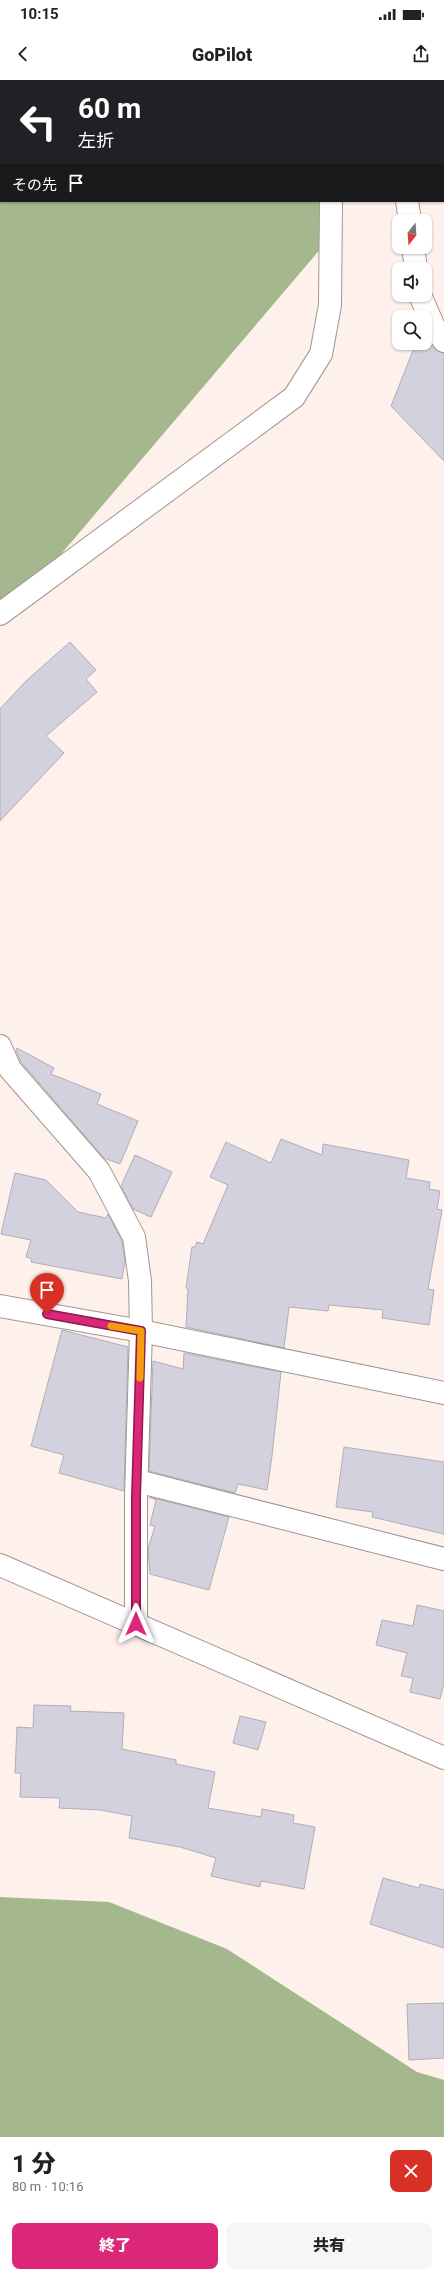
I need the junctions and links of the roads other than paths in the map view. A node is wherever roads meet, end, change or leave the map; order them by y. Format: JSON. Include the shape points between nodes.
{"nodes":[{"id":1,"x":331,"y":202,"type":"edge"},
{"id":2,"x":407,"y":202,"type":"edge"},
{"id":3,"x":409,"y":214,"type":"edge"},
{"id":4,"x":423,"y":302,"type":"edge"},
{"id":5,"x":444,"y":341,"type":"edge"},
{"id":6,"x":0,"y":614,"type":"edge"},
{"id":7,"x":0,"y":1046,"type":"edge"},
{"id":8,"x":0,"y":1306,"type":"edge"},
{"id":9,"x":141,"y":1331,"type":"junction"},
{"id":10,"x":444,"y":1393,"type":"edge"},
{"id":11,"x":137,"y":1481,"type":"junction"},
{"id":12,"x":444,"y":1559,"type":"edge"},
{"id":13,"x":0,"y":1565,"type":"edge"},
{"id":14,"x":136,"y":1624,"type":"junction"},
{"id":15,"x":444,"y":1758,"type":"edge"}],
"edges":[{"from":1,"to":6,"type":"street","via":[[330,305],[325,333],[321,354],[294,397]]},
{"from":2,"to":3,"type":"street"},
{"from":4,"to":5,"type":"street","via":[[435,329]]},
{"from":7,"to":9,"type":"street","via":[[10,1069],[99,1171],[134,1237],[140,1281]]},
{"from":8,"to":9,"type":"street"},
{"from":9,"to":10,"type":"street"},
{"from":9,"to":11,"type":"street"},
{"from":11,"to":12,"type":"street"},
{"from":11,"to":14,"type":"street"},
{"from":13,"to":14,"type":"street"},
{"from":14,"to":15,"type":"street"}]}
